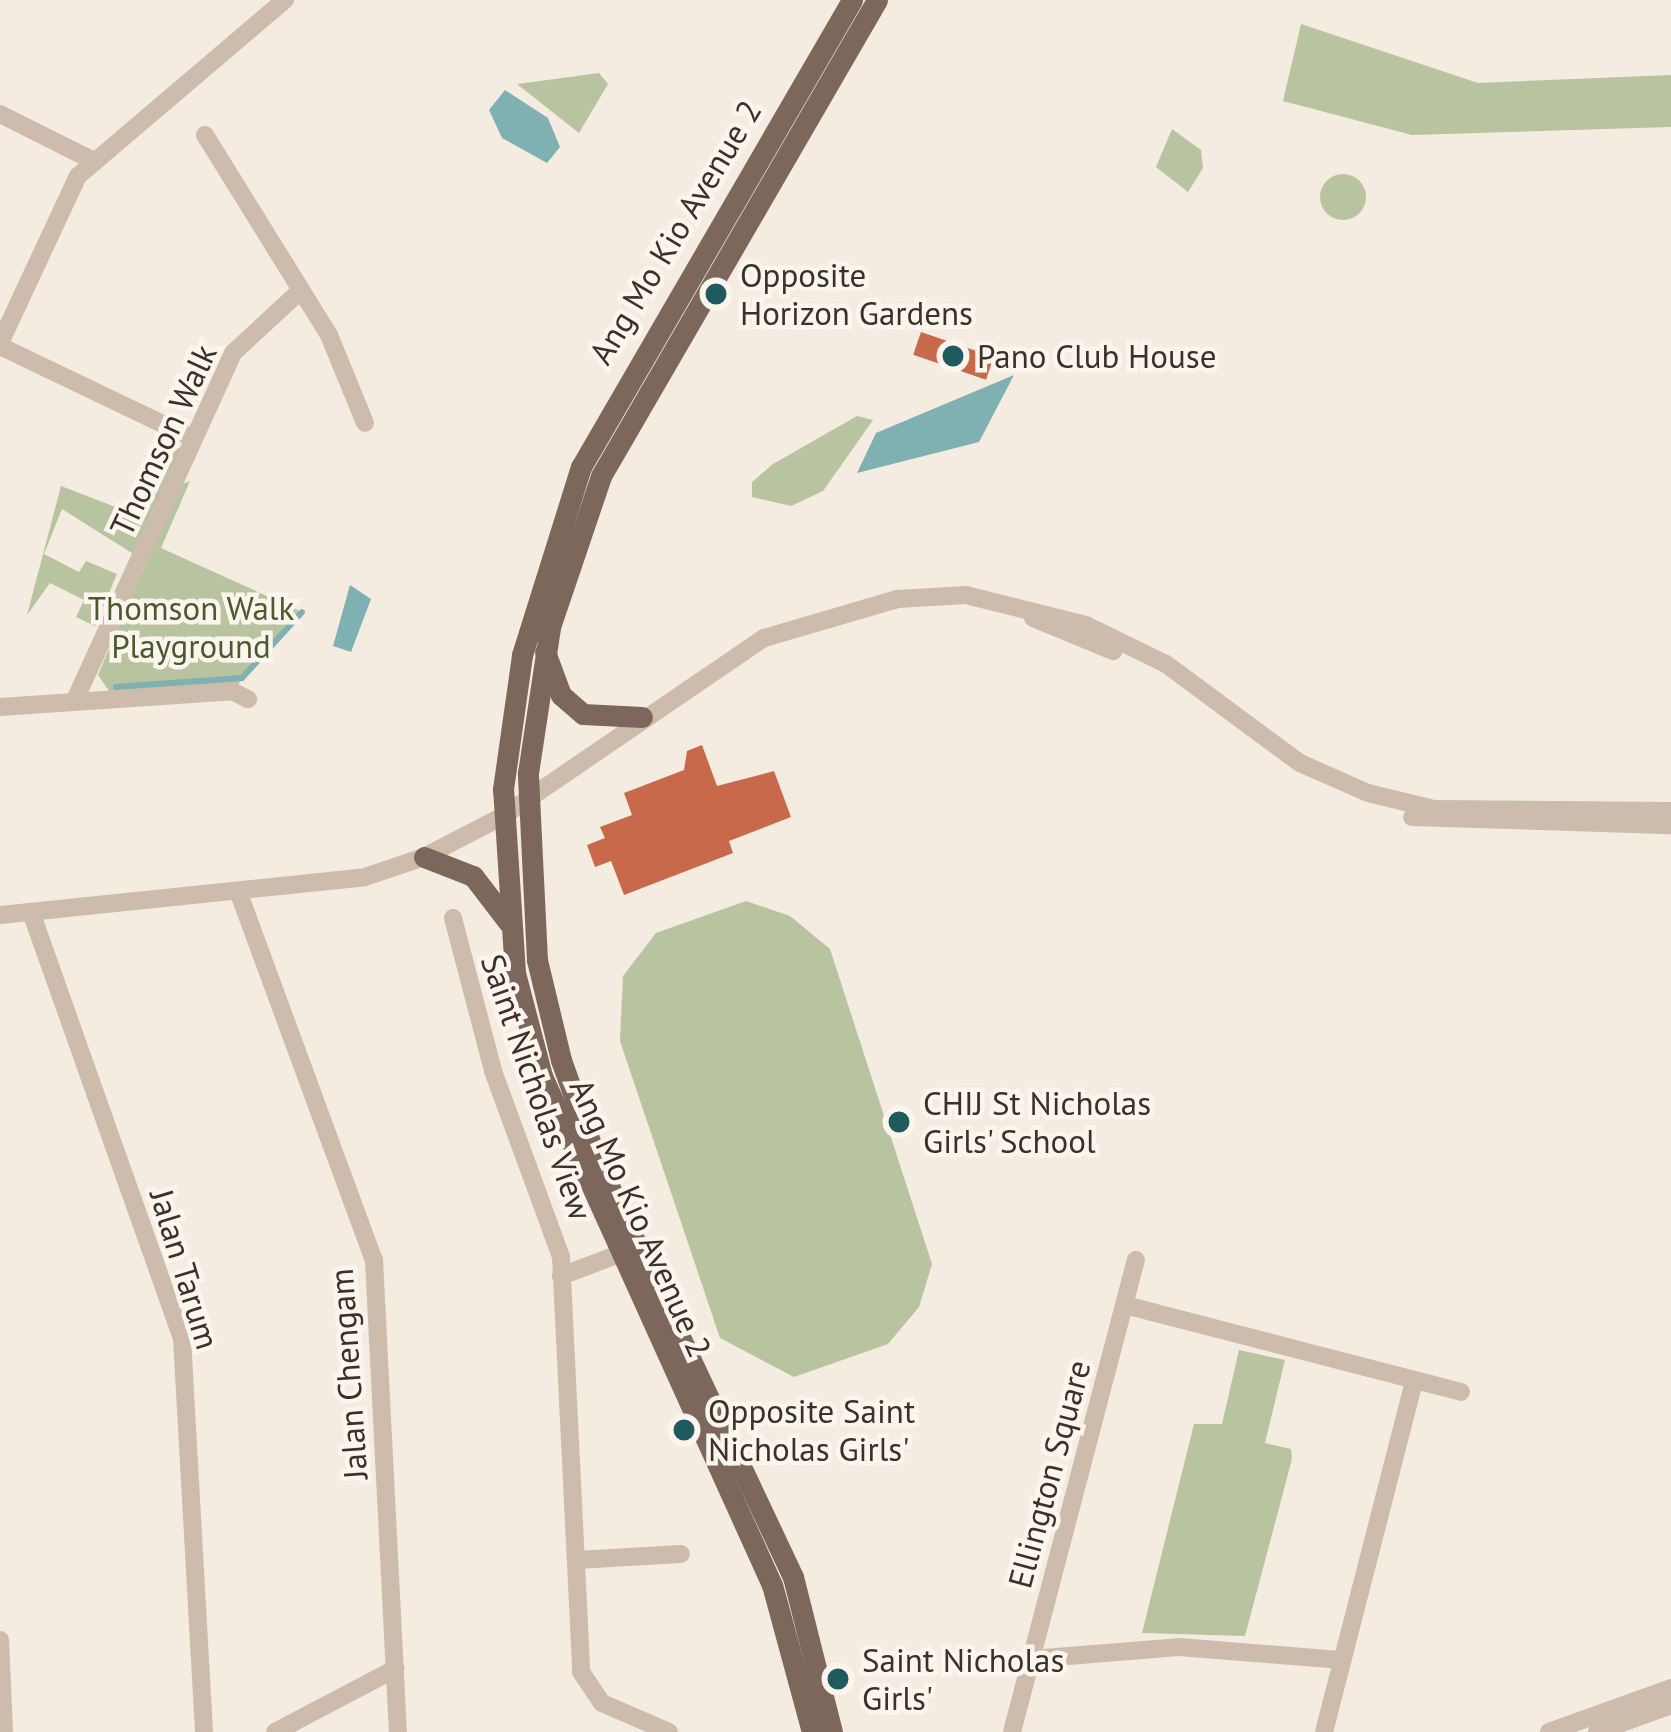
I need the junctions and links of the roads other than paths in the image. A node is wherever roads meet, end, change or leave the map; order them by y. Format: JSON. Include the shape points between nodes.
{"nodes":[{"id":1,"x":286,"y":0,"type":"edge"},
{"id":2,"x":852,"y":0,"type":"edge"},
{"id":3,"x":877,"y":0,"type":"edge"},
{"id":4,"x":0,"y":114,"type":"edge"},
{"id":5,"x":205,"y":135,"type":"dead end"},
{"id":6,"x":92,"y":160,"type":"junction"},
{"id":7,"x":301,"y":290,"type":"junction"},
{"id":8,"x":0,"y":345,"type":"edge"},
{"id":9,"x":365,"y":423,"type":"dead end"},
{"id":10,"x":192,"y":438,"type":"junction"},
{"id":11,"x":758,"y":644,"type":"junction"},
{"id":12,"x":545,"y":651,"type":"junction"},
{"id":13,"x":248,"y":699,"type":"dead end"},
{"id":14,"x":75,"y":700,"type":"junction"},
{"id":15,"x":0,"y":707,"type":"edge"},
{"id":16,"x":642,"y":717,"type":"junction"},
{"id":17,"x":528,"y":800,"type":"junction"},
{"id":18,"x":1671,"y":811,"type":"edge"},
{"id":19,"x":503,"y":816,"type":"junction"},
{"id":20,"x":1671,"y":825,"type":"edge"},
{"id":21,"x":424,"y":856,"type":"junction"},
{"id":22,"x":238,"y":891,"type":"junction"},
{"id":23,"x":31,"y":912,"type":"junction"},
{"id":24,"x":0,"y":915,"type":"edge"},
{"id":25,"x":453,"y":918,"type":"dead end"},
{"id":26,"x":510,"y":923,"type":"junction"},
{"id":27,"x":627,"y":1251,"type":"junction"},
{"id":28,"x":1136,"y":1260,"type":"dead end"},
{"id":29,"x":561,"y":1276,"type":"junction"},
{"id":30,"x":1125,"y":1305,"type":"junction"},
{"id":31,"x":1414,"y":1381,"type":"junction"},
{"id":32,"x":1461,"y":1392,"type":"dead end"},
{"id":33,"x":681,"y":1554,"type":"dead end"},
{"id":34,"x":577,"y":1560,"type":"junction"},
{"id":35,"x":0,"y":1640,"type":"edge"},
{"id":36,"x":1031,"y":1659,"type":"junction"},
{"id":37,"x":1342,"y":1660,"type":"junction"},
{"id":38,"x":395,"y":1670,"type":"junction"},
{"id":39,"x":1671,"y":1688,"type":"edge"},
{"id":40,"x":1671,"y":1705,"type":"edge"},
{"id":41,"x":4,"y":1732,"type":"edge"},
{"id":42,"x":204,"y":1732,"type":"edge"},
{"id":43,"x":275,"y":1732,"type":"edge"},
{"id":44,"x":398,"y":1732,"type":"edge"},
{"id":45,"x":669,"y":1732,"type":"edge"},
{"id":46,"x":812,"y":1732,"type":"edge"},
{"id":47,"x":832,"y":1732,"type":"edge"},
{"id":48,"x":1012,"y":1732,"type":"edge"},
{"id":49,"x":1324,"y":1732,"type":"edge"},
{"id":50,"x":1550,"y":1732,"type":"edge"},
{"id":51,"x":1597,"y":1732,"type":"edge"}],
"edges":[{"from":1,"to":6,"type":"street"},
{"from":2,"to":19,"type":"main road","name":"Ang Mo Kio Avenue 2","via":[[581,467],[521,655]]},
{"from":3,"to":12,"type":"main road","name":"Ang Mo Kio Avenue 2","via":[[629,416]]},
{"from":4,"to":6,"type":"street"},
{"from":5,"to":7,"type":"street"},
{"from":6,"to":8,"type":"street"},
{"from":7,"to":9,"type":"street"},
{"from":7,"to":10,"type":"street","name":"Thomson Walk","via":[[232,353]]},
{"from":8,"to":10,"type":"street"},
{"from":10,"to":14,"type":"street","name":"Thomson Walk"},
{"from":11,"to":16,"type":"street"},
{"from":11,"to":18,"type":"street","via":[[897,599],[1037,606],[1166,664],[1300,763],[1368,793],[1434,809]]},
{"from":11,"to":20,"type":"street","via":[[898,611],[1034,618],[1154,671],[1294,774],[1364,804],[1432,821]]},
{"from":12,"to":16,"type":"main road","via":[[561,694],[583,714]]},
{"from":12,"to":17,"type":"main road","name":"Ang Mo Kio Avenue 2"},
{"from":13,"to":14,"type":"street","via":[[232,691]]},
{"from":14,"to":15,"type":"street"},
{"from":16,"to":17,"type":"street"},
{"from":17,"to":19,"type":"street"},
{"from":17,"to":27,"type":"main road","name":"Ang Mo Kio Avenue 2","via":[[545,996]]},
{"from":19,"to":21,"type":"street"},
{"from":19,"to":26,"type":"main road","name":"Ang Mo Kio Avenue 2"},
{"from":21,"to":22,"type":"street","via":[[364,877]]},
{"from":21,"to":26,"type":"main road","via":[[472,876]]},
{"from":22,"to":23,"type":"street"},
{"from":22,"to":38,"type":"street","name":"Jalan Chengam","via":[[374,1260]]},
{"from":23,"to":24,"type":"street"},
{"from":23,"to":42,"type":"street","name":"Jalan Tarum","via":[[182,1339]]},
{"from":25,"to":29,"type":"street","name":"Saint Nicholas View","via":[[494,1071],[556,1233]]},
{"from":26,"to":27,"type":"main road","name":"Ang Mo Kio Avenue 2","via":[[542,1076]]},
{"from":27,"to":29,"type":"street","name":"Saint Nicholas View"},
{"from":27,"to":46,"type":"main road","name":"Ang Mo Kio Avenue 2","via":[[772,1585]]},
{"from":27,"to":47,"type":"main road","name":"Ang Mo Kio Avenue 2","via":[[793,1577]]},
{"from":28,"to":30,"type":"street","name":"Ellington Square"},
{"from":29,"to":34,"type":"street","name":"Saint Nicholas View"},
{"from":30,"to":31,"type":"street"},
{"from":30,"to":36,"type":"street","name":"Ellington Square"},
{"from":31,"to":32,"type":"street"},
{"from":31,"to":37,"type":"street"},
{"from":33,"to":34,"type":"street"},
{"from":34,"to":45,"type":"street","name":"Saint Nicholas View","via":[[587,1688]]},
{"from":35,"to":41,"type":"street"},
{"from":36,"to":37,"type":"street","via":[[1179,1647]]},
{"from":36,"to":48,"type":"street","name":"Ellington Square"},
{"from":37,"to":49,"type":"street"},
{"from":38,"to":43,"type":"street"},
{"from":38,"to":44,"type":"street","name":"Jalan Chengam"},
{"from":39,"to":50,"type":"street"},
{"from":40,"to":51,"type":"street"}]}
